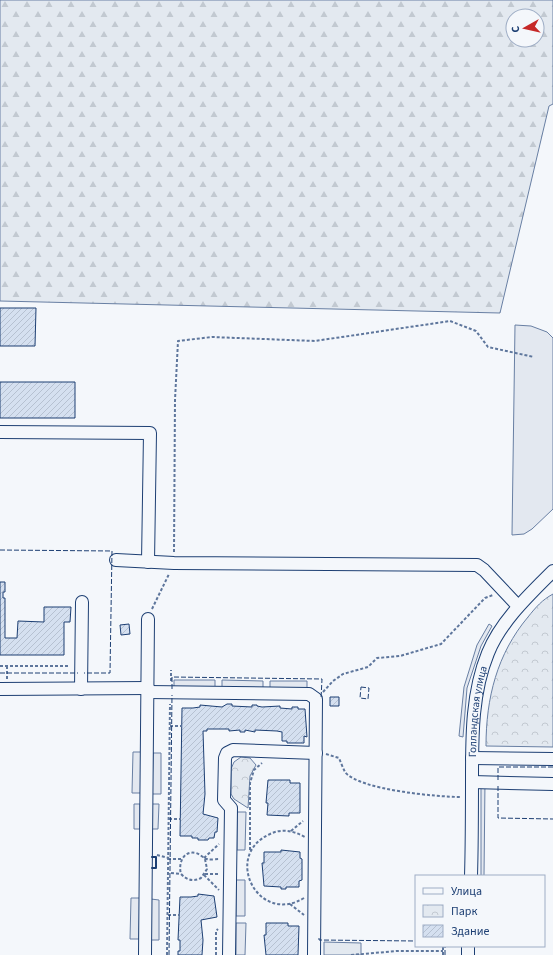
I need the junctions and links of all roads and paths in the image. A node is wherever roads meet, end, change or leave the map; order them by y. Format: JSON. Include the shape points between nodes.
{"nodes":[{"id":1,"x":534,"y":356,"type":"dead end"},
{"id":2,"x":0,"y":432,"type":"edge"},
{"id":3,"x":116,"y":560,"type":"dead end"},
{"id":4,"x":148,"y":562,"type":"junction"},
{"id":5,"x":174,"y":563,"type":"junction"},
{"id":6,"x":553,"y":571,"type":"edge"},
{"id":7,"x":506,"y":594,"type":"junction"},
{"id":8,"x":82,"y":602,"type":"dead end"},
{"id":9,"x":518,"y":606,"type":"junction"},
{"id":10,"x":148,"y":619,"type":"joint"},
{"id":11,"x":0,"y":666,"type":"edge"},
{"id":12,"x":81,"y":667,"type":"junction"},
{"id":13,"x":171,"y":670,"type":"dead end"},
{"id":14,"x":0,"y":689,"type":"edge"},
{"id":15,"x":81,"y":689,"type":"junction"},
{"id":16,"x":148,"y":690,"type":"junction"},
{"id":17,"x":170,"y":693,"type":"junction"},
{"id":18,"x":316,"y":699,"type":"junction"},
{"id":19,"x":170,"y":726,"type":"junction"},
{"id":20,"x":182,"y":726,"type":"dead end"},
{"id":21,"x":316,"y":753,"type":"junction"},
{"id":22,"x":472,"y":758,"type":"junction"},
{"id":23,"x":553,"y":759,"type":"edge"},
{"id":24,"x":264,"y":762,"type":"dead end"},
{"id":25,"x":472,"y":782,"type":"junction"},
{"id":26,"x":553,"y":784,"type":"edge"},
{"id":27,"x":461,"y":798,"type":"dead end"},
{"id":28,"x":169,"y":819,"type":"junction"},
{"id":29,"x":181,"y":819,"type":"dead end"},
{"id":30,"x":306,"y":819,"type":"dead end"},
{"id":31,"x":290,"y":831,"type":"junction"},
{"id":32,"x":307,"y":839,"type":"dead end"},
{"id":33,"x":221,"y":842,"type":"dead end"},
{"id":34,"x":251,"y":851,"type":"junction"},
{"id":35,"x":161,"y":855,"type":"dead end"},
{"id":36,"x":168,"y":858,"type":"junction"},
{"id":37,"x":204,"y":858,"type":"junction"},
{"id":38,"x":182,"y":859,"type":"junction"},
{"id":39,"x":171,"y":873,"type":"dead end"},
{"id":40,"x":181,"y":874,"type":"junction"},
{"id":41,"x":204,"y":875,"type":"junction"},
{"id":42,"x":472,"y":875,"type":"edge"},
{"id":43,"x":220,"y":891,"type":"dead end"},
{"id":44,"x":306,"y":897,"type":"dead end"},
{"id":45,"x":289,"y":904,"type":"junction"},
{"id":46,"x":168,"y":915,"type":"junction"},
{"id":47,"x":180,"y":915,"type":"dead end"},
{"id":48,"x":306,"y":916,"type":"dead end"},
{"id":49,"x":443,"y":947,"type":"edge"},
{"id":50,"x":443,"y":951,"type":"junction"},
{"id":51,"x":145,"y":955,"type":"edge"},
{"id":52,"x":167,"y":955,"type":"edge"},
{"id":53,"x":229,"y":955,"type":"edge"},
{"id":54,"x":314,"y":955,"type":"edge"},
{"id":55,"x":351,"y":955,"type":"edge"},
{"id":56,"x":442,"y":955,"type":"edge"}],
"edges":[{"from":1,"to":5,"type":"path","via":[[488,347],[476,331],[450,322],[315,341],[212,337],[178,342]]},
{"from":2,"to":4,"type":"street","via":[[150,433]]},
{"from":3,"to":4,"type":"street"},
{"from":4,"to":5,"type":"street"},
{"from":5,"to":7,"type":"street","via":[[477,565]]},
{"from":5,"to":10,"type":"path"},
{"from":6,"to":9,"type":"street","name":"Голландская улица"},
{"from":7,"to":9,"type":"street"},
{"from":7,"to":18,"type":"path","via":[[485,598],[441,644],[400,656],[377,658],[368,667],[343,674]]},
{"from":8,"to":12,"type":"street"},
{"from":9,"to":22,"type":"street","name":"Голландская улица","via":[[488,652],[481,673],[475,702]]},
{"from":10,"to":16,"type":"street"},
{"from":11,"to":12,"type":"path"},
{"from":12,"to":15,"type":"street"},
{"from":13,"to":17,"type":"path"},
{"from":14,"to":15,"type":"street"},
{"from":15,"to":16,"type":"street"},
{"from":16,"to":17,"type":"street"},
{"from":16,"to":51,"type":"street"},
{"from":17,"to":18,"type":"street","via":[[308,694]]},
{"from":17,"to":19,"type":"path"},
{"from":18,"to":21,"type":"street"},
{"from":19,"to":20,"type":"path"},
{"from":19,"to":28,"type":"path"},
{"from":21,"to":27,"type":"path","via":[[339,758],[346,773],[361,783],[416,795]]},
{"from":21,"to":53,"type":"street","via":[[233,750],[227,753],[224,800],[231,808]]},
{"from":21,"to":54,"type":"street"},
{"from":22,"to":23,"type":"street"},
{"from":22,"to":25,"type":"street","name":"Голландская улица"},
{"from":24,"to":34,"type":"path","via":[[258,765],[251,776]]},
{"from":25,"to":26,"type":"street"},
{"from":25,"to":42,"type":"street","name":"Голландская улица"},
{"from":28,"to":29,"type":"path"},
{"from":28,"to":36,"type":"path"},
{"from":30,"to":31,"type":"path"},
{"from":31,"to":32,"type":"path"},
{"from":31,"to":34,"type":"path","via":[[267,835],[256,843]]},
{"from":33,"to":37,"type":"path"},
{"from":34,"to":45,"type":"path","via":[[247,874],[255,891],[270,902]]},
{"from":35,"to":36,"type":"path"},
{"from":36,"to":38,"type":"path"},
{"from":36,"to":46,"type":"path"},
{"from":37,"to":38,"type":"path","via":[[193,852]]},
{"from":37,"to":41,"type":"path","via":[[207,864]]},
{"from":38,"to":40,"type":"path"},
{"from":39,"to":40,"type":"path"},
{"from":40,"to":41,"type":"path","via":[[193,880]]},
{"from":41,"to":43,"type":"path"},
{"from":44,"to":45,"type":"path"},
{"from":45,"to":48,"type":"path"},
{"from":46,"to":47,"type":"path"},
{"from":46,"to":52,"type":"path"},
{"from":49,"to":50,"type":"path"},
{"from":50,"to":55,"type":"path"},
{"from":50,"to":56,"type":"path"}]}
